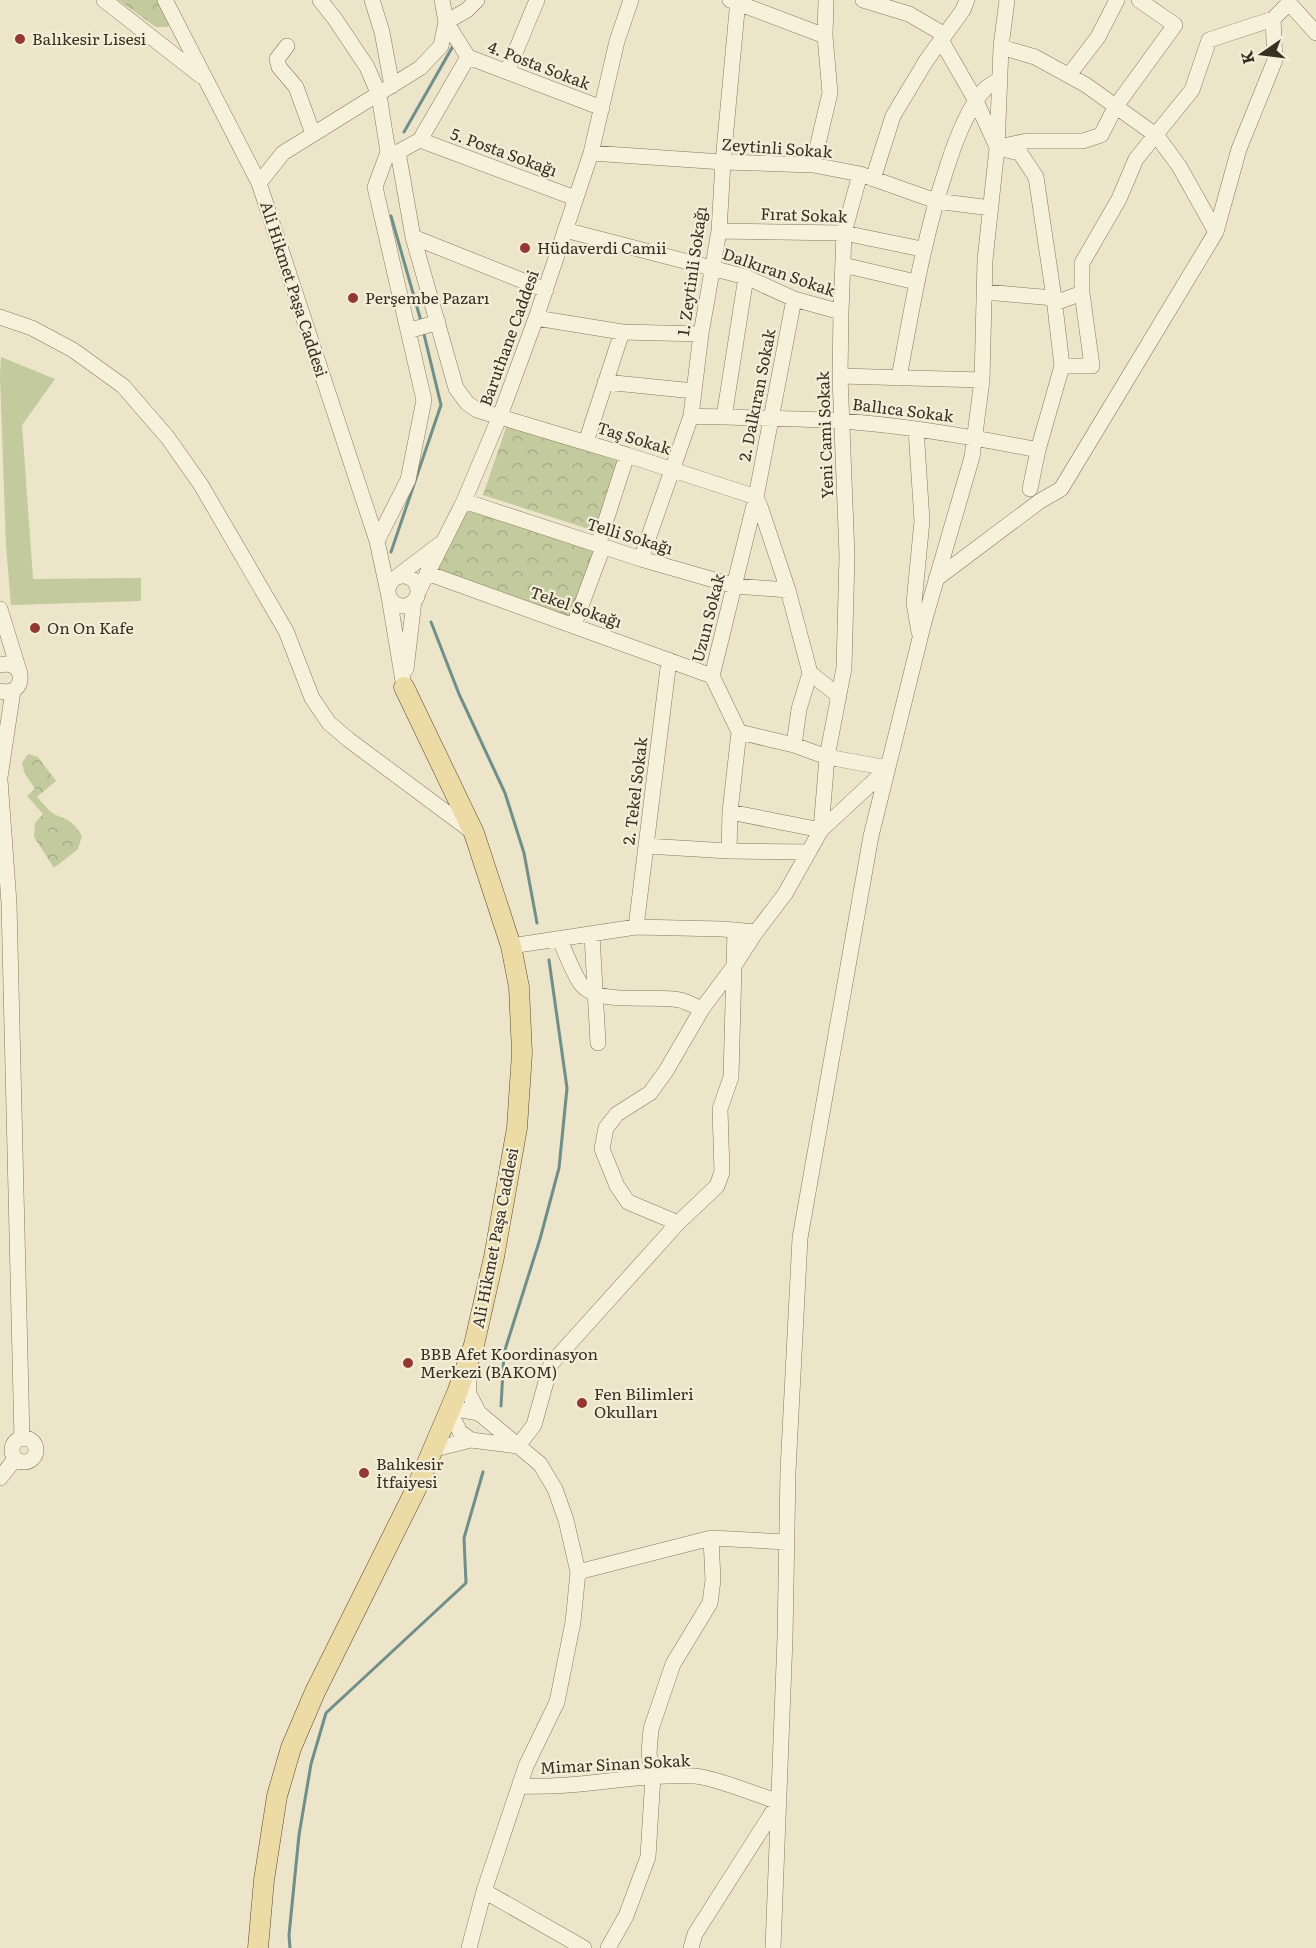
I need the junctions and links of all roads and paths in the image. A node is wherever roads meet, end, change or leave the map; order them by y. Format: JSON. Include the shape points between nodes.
{"nodes":[{"id":1,"x":104,"y":0,"type":"edge"},
{"id":2,"x":165,"y":0,"type":"edge"},
{"id":3,"x":320,"y":0,"type":"edge"},
{"id":4,"x":372,"y":0,"type":"edge"},
{"id":5,"x":442,"y":0,"type":"edge"},
{"id":6,"x":477,"y":0,"type":"edge"},
{"id":7,"x":537,"y":0,"type":"edge"},
{"id":8,"x":631,"y":0,"type":"edge"},
{"id":9,"x":826,"y":0,"type":"edge"},
{"id":10,"x":863,"y":0,"type":"edge"},
{"id":11,"x":967,"y":0,"type":"edge"},
{"id":12,"x":1007,"y":0,"type":"edge"},
{"id":13,"x":1117,"y":0,"type":"edge"},
{"id":14,"x":1139,"y":0,"type":"edge"},
{"id":15,"x":735,"y":1,"type":"edge"},
{"id":16,"x":1288,"y":2,"type":"edge"},
{"id":17,"x":1273,"y":19,"type":"junction"},
{"id":18,"x":446,"y":22,"type":"junction"},
{"id":19,"x":1316,"y":33,"type":"edge"},
{"id":20,"x":825,"y":36,"type":"junction"},
{"id":21,"x":943,"y":37,"type":"junction"},
{"id":22,"x":287,"y":46,"type":"dead end"},
{"id":23,"x":1001,"y":47,"type":"junction"},
{"id":24,"x":468,"y":57,"type":"junction"},
{"id":25,"x":507,"y":72,"type":"junction"},
{"id":26,"x":1069,"y":75,"type":"junction"},
{"id":27,"x":1000,"y":79,"type":"junction"},
{"id":28,"x":205,"y":80,"type":"junction"},
{"id":29,"x":392,"y":86,"type":"junction"},
{"id":30,"x":379,"y":95,"type":"junction"},
{"id":31,"x":976,"y":101,"type":"junction"},
{"id":32,"x":1116,"y":106,"type":"junction"},
{"id":33,"x":602,"y":108,"type":"junction"},
{"id":34,"x":313,"y":134,"type":"junction"},
{"id":35,"x":1156,"y":136,"type":"junction"},
{"id":36,"x":420,"y":140,"type":"junction"},
{"id":37,"x":997,"y":147,"type":"junction"},
{"id":38,"x":393,"y":152,"type":"junction"},
{"id":39,"x":591,"y":153,"type":"junction"},
{"id":40,"x":723,"y":162,"type":"junction"},
{"id":41,"x":813,"y":165,"type":"junction"},
{"id":42,"x":867,"y":177,"type":"junction"},
{"id":43,"x":259,"y":183,"type":"junction"},
{"id":44,"x":575,"y":198,"type":"junction"},
{"id":45,"x":936,"y":201,"type":"junction"},
{"id":46,"x":991,"y":208,"type":"junction"},
{"id":47,"x":565,"y":230,"type":"junction"},
{"id":48,"x":719,"y":231,"type":"junction"},
{"id":49,"x":1216,"y":232,"type":"junction"},
{"id":50,"x":844,"y":233,"type":"junction"},
{"id":51,"x":413,"y":237,"type":"junction"},
{"id":52,"x":922,"y":249,"type":"junction"},
{"id":53,"x":843,"y":265,"type":"junction"},
{"id":54,"x":713,"y":268,"type":"junction"},
{"id":55,"x":746,"y":277,"type":"junction"},
{"id":56,"x":916,"y":282,"type":"junction"},
{"id":57,"x":546,"y":290,"type":"junction"},
{"id":58,"x":985,"y":292,"type":"junction"},
{"id":59,"x":1082,"y":293,"type":"junction"},
{"id":60,"x":794,"y":299,"type":"junction"},
{"id":61,"x":1054,"y":300,"type":"junction"},
{"id":62,"x":841,"y":312,"type":"junction"},
{"id":63,"x":0,"y":317,"type":"edge"},
{"id":64,"x":536,"y":318,"type":"junction"},
{"id":65,"x":438,"y":322,"type":"junction"},
{"id":66,"x":408,"y":331,"type":"junction"},
{"id":67,"x":622,"y":332,"type":"junction"},
{"id":68,"x":701,"y":334,"type":"junction"},
{"id":69,"x":1062,"y":366,"type":"junction"},
{"id":70,"x":840,"y":376,"type":"junction"},
{"id":71,"x":898,"y":378,"type":"junction"},
{"id":72,"x":982,"y":380,"type":"junction"},
{"id":73,"x":605,"y":382,"type":"junction"},
{"id":74,"x":694,"y":391,"type":"junction"},
{"id":75,"x":500,"y":416,"type":"junction"},
{"id":76,"x":691,"y":416,"type":"junction"},
{"id":77,"x":724,"y":417,"type":"junction"},
{"id":78,"x":770,"y":419,"type":"junction"},
{"id":79,"x":843,"y":421,"type":"junction"},
{"id":80,"x":916,"y":429,"type":"junction"},
{"id":81,"x":975,"y":437,"type":"junction"},
{"id":82,"x":586,"y":442,"type":"junction"},
{"id":83,"x":1038,"y":450,"type":"junction"},
{"id":84,"x":627,"y":455,"type":"junction"},
{"id":85,"x":672,"y":469,"type":"junction"},
{"id":86,"x":1030,"y":489,"type":"dead end"},
{"id":87,"x":756,"y":497,"type":"junction"},
{"id":88,"x":464,"y":501,"type":"junction"},
{"id":89,"x":377,"y":541,"type":"junction"},
{"id":90,"x":442,"y":543,"type":"junction"},
{"id":91,"x":600,"y":546,"type":"junction"},
{"id":92,"x":640,"y":559,"type":"junction"},
{"id":93,"x":427,"y":573,"type":"junction"},
{"id":94,"x":936,"y":579,"type":"junction"},
{"id":95,"x":735,"y":586,"type":"junction"},
{"id":96,"x":390,"y":589,"type":"junction"},
{"id":97,"x":788,"y":590,"type":"junction"},
{"id":98,"x":416,"y":596,"type":"junction"},
{"id":99,"x":0,"y":609,"type":"edge"},
{"id":100,"x":574,"y":625,"type":"junction"},
{"id":101,"x":920,"y":638,"type":"junction"},
{"id":102,"x":669,"y":660,"type":"junction"},
{"id":103,"x":0,"y":665,"type":"edge"},
{"id":104,"x":20,"y":674,"type":"junction"},
{"id":105,"x":810,"y":674,"type":"junction"},
{"id":106,"x":712,"y":676,"type":"junction"},
{"id":107,"x":404,"y":687,"type":"junction"},
{"id":108,"x":6,"y":691,"type":"edge"},
{"id":109,"x":839,"y":696,"type":"junction"},
{"id":110,"x":739,"y":732,"type":"junction"},
{"id":111,"x":794,"y":745,"type":"junction"},
{"id":112,"x":826,"y":757,"type":"junction"},
{"id":113,"x":888,"y":768,"type":"junction"},
{"id":114,"x":0,"y":778,"type":"edge"},
{"id":115,"x":730,"y":812,"type":"junction"},
{"id":116,"x":820,"y":830,"type":"junction"},
{"id":117,"x":474,"y":833,"type":"junction"},
{"id":118,"x":646,"y":846,"type":"junction"},
{"id":119,"x":729,"y":851,"type":"junction"},
{"id":120,"x":809,"y":852,"type":"junction"},
{"id":121,"x":636,"y":927,"type":"junction"},
{"id":122,"x":735,"y":930,"type":"junction"},
{"id":123,"x":756,"y":932,"type":"junction"},
{"id":124,"x":592,"y":935,"type":"junction"},
{"id":125,"x":560,"y":940,"type":"junction"},
{"id":126,"x":511,"y":946,"type":"junction"},
{"id":127,"x":734,"y":966,"type":"junction"},
{"id":128,"x":596,"y":994,"type":"junction"},
{"id":129,"x":702,"y":1009,"type":"junction"},
{"id":130,"x":598,"y":1043,"type":"dead end"},
{"id":131,"x":678,"y":1223,"type":"junction"},
{"id":132,"x":468,"y":1362,"type":"junction"},
{"id":133,"x":450,"y":1412,"type":"junction"},
{"id":134,"x":479,"y":1413,"type":"junction"},
{"id":135,"x":471,"y":1440,"type":"junction"},
{"id":136,"x":518,"y":1446,"type":"junction"},
{"id":137,"x":435,"y":1449,"type":"junction"},
{"id":138,"x":0,"y":1478,"type":"edge"},
{"id":139,"x":711,"y":1538,"type":"junction"},
{"id":140,"x":787,"y":1542,"type":"junction"},
{"id":141,"x":578,"y":1572,"type":"junction"},
{"id":142,"x":653,"y":1776,"type":"junction"},
{"id":143,"x":521,"y":1786,"type":"junction"},
{"id":144,"x":779,"y":1802,"type":"junction"},
{"id":145,"x":484,"y":1892,"type":"junction"},
{"id":146,"x":258,"y":1948,"type":"edge"},
{"id":147,"x":469,"y":1948,"type":"edge"},
{"id":148,"x":584,"y":1948,"type":"edge"},
{"id":149,"x":608,"y":1948,"type":"edge"},
{"id":150,"x":691,"y":1948,"type":"edge"},
{"id":151,"x":773,"y":1948,"type":"edge"}],
"edges":[{"from":1,"to":28,"type":"street"},
{"from":2,"to":28,"type":"street","name":"Ali Hikmet Paşa Caddesi"},
{"from":3,"to":30,"type":"street","name":"Taş Sokak","via":[[367,67]]},
{"from":4,"to":29,"type":"street"},
{"from":5,"to":18,"type":"street"},
{"from":6,"to":18,"type":"street"},
{"from":7,"to":25,"type":"street"},
{"from":8,"to":33,"type":"street","name":"Baruthane Caddesi"},
{"from":9,"to":20,"type":"street"},
{"from":10,"to":21,"type":"street","via":[[909,14]]},
{"from":11,"to":21,"type":"street","name":"Yeni Cami Sokak"},
{"from":12,"to":23,"type":"street"},
{"from":13,"to":26,"type":"street","via":[[1098,37]]},
{"from":14,"to":32,"type":"street","via":[[1175,25]]},
{"from":15,"to":20,"type":"street"},
{"from":15,"to":40,"type":"street","name":"1. Zeytinli Sokağı"},
{"from":16,"to":17,"type":"street"},
{"from":16,"to":19,"type":"street"},
{"from":17,"to":35,"type":"street","via":[[1209,40],[1192,90]]},
{"from":17,"to":49,"type":"street","via":[[1275,60],[1239,149]]},
{"from":18,"to":24,"type":"street","name":"4. Posta Sokak"},
{"from":18,"to":29,"type":"street","via":[[441,46],[420,68]]},
{"from":20,"to":41,"type":"street","via":[[830,93]]},
{"from":21,"to":31,"type":"street"},
{"from":21,"to":42,"type":"street","name":"Yeni Cami Sokak","via":[[893,116]]},
{"from":22,"to":34,"type":"street","via":[[277,60],[279,67],[296,87]]},
{"from":23,"to":26,"type":"street","via":[[1035,57]]},
{"from":23,"to":27,"type":"street"},
{"from":24,"to":25,"type":"street","name":"4. Posta Sokak"},
{"from":24,"to":36,"type":"street"},
{"from":25,"to":33,"type":"street","name":"4. Posta Sokak"},
{"from":26,"to":32,"type":"street"},
{"from":27,"to":31,"type":"street"},
{"from":27,"to":37,"type":"street"},
{"from":28,"to":43,"type":"street","name":"Ali Hikmet Paşa Caddesi"},
{"from":29,"to":30,"type":"street"},
{"from":30,"to":34,"type":"street"},
{"from":30,"to":38,"type":"street","name":"Taş Sokak"},
{"from":31,"to":37,"type":"street"},
{"from":31,"to":45,"type":"street","via":[[957,138]]},
{"from":32,"to":35,"type":"street"},
{"from":32,"to":37,"type":"street","via":[[1101,135],[1083,141],[1027,141]]},
{"from":33,"to":39,"type":"street","name":"Baruthane Caddesi"},
{"from":34,"to":43,"type":"street","via":[[283,153]]},
{"from":35,"to":49,"type":"street","via":[[1179,166]]},
{"from":35,"to":59,"type":"street","via":[[1136,159],[1119,199],[1082,262]]},
{"from":36,"to":38,"type":"street"},
{"from":36,"to":44,"type":"street","name":"5. Posta Sokağı"},
{"from":37,"to":46,"type":"street"},
{"from":37,"to":61,"type":"street","via":[[1020,153],[1036,177]]},
{"from":38,"to":51,"type":"street","name":"Taş Sokak"},
{"from":38,"to":66,"type":"street","via":[[375,187]]},
{"from":39,"to":40,"type":"street","name":"Zeytinli Sokak"},
{"from":39,"to":44,"type":"street","name":"Baruthane Caddesi"},
{"from":40,"to":41,"type":"street","name":"Zeytinli Sokak"},
{"from":40,"to":48,"type":"street","name":"1. Zeytinli Sokağı"},
{"from":41,"to":42,"type":"street","name":"Zeytinli Sokak"},
{"from":42,"to":45,"type":"street","name":"Zeytinli Sokak"},
{"from":42,"to":50,"type":"street","name":"Yeni Cami Sokak"},
{"from":43,"to":89,"type":"street","name":"Ali Hikmet Paşa Caddesi"},
{"from":44,"to":47,"type":"street","name":"Baruthane Caddesi"},
{"from":45,"to":46,"type":"street","name":"Zeytinli Sokak"},
{"from":45,"to":52,"type":"street"},
{"from":46,"to":58,"type":"street"},
{"from":47,"to":54,"type":"street","name":"Dalkıran Sokak"},
{"from":47,"to":57,"type":"street","name":"Baruthane Caddesi"},
{"from":48,"to":50,"type":"street","name":"Fırat Sokak"},
{"from":48,"to":54,"type":"street","name":"1. Zeytinli Sokağı"},
{"from":49,"to":94,"type":"street","via":[[1061,489]]},
{"from":50,"to":52,"type":"street","name":"Fırat Sokak"},
{"from":50,"to":53,"type":"street","name":"Yeni Cami Sokak"},
{"from":51,"to":57,"type":"street"},
{"from":51,"to":65,"type":"street","name":"Taş Sokak"},
{"from":52,"to":56,"type":"street"},
{"from":53,"to":56,"type":"street"},
{"from":53,"to":62,"type":"street","name":"Yeni Cami Sokak"},
{"from":54,"to":55,"type":"street","name":"Dalkıran Sokak"},
{"from":54,"to":68,"type":"street","name":"1. Zeytinli Sokağı"},
{"from":55,"to":60,"type":"street","name":"Dalkıran Sokak"},
{"from":55,"to":77,"type":"street"},
{"from":56,"to":71,"type":"street"},
{"from":57,"to":64,"type":"street","name":"Baruthane Caddesi"},
{"from":58,"to":61,"type":"street"},
{"from":58,"to":72,"type":"street"},
{"from":59,"to":61,"type":"street"},
{"from":59,"to":69,"type":"street","via":[[1092,366]]},
{"from":60,"to":62,"type":"street","name":"Dalkıran Sokak"},
{"from":60,"to":78,"type":"street","name":"2. Dalkıran Sokak"},
{"from":61,"to":69,"type":"street"},
{"from":62,"to":70,"type":"street","name":"Yeni Cami Sokak"},
{"from":63,"to":117,"type":"street","via":[[32,328],[73,350],[123,386],[201,484],[286,631],[312,698],[329,723]]},
{"from":64,"to":67,"type":"street"},
{"from":64,"to":75,"type":"street","name":"Baruthane Caddesi"},
{"from":65,"to":66,"type":"street"},
{"from":65,"to":75,"type":"street","name":"Taş Sokak","via":[[456,388],[477,410]]},
{"from":66,"to":89,"type":"street","via":[[424,400],[408,480]]},
{"from":67,"to":68,"type":"street"},
{"from":67,"to":73,"type":"street"},
{"from":68,"to":74,"type":"street","name":"1. Zeytinli Sokağı"},
{"from":69,"to":83,"type":"street"},
{"from":70,"to":71,"type":"street"},
{"from":70,"to":79,"type":"street","name":"Yeni Cami Sokak"},
{"from":71,"to":72,"type":"street"},
{"from":72,"to":81,"type":"street"},
{"from":73,"to":74,"type":"street"},
{"from":73,"to":82,"type":"street"},
{"from":74,"to":76,"type":"street","name":"1. Zeytinli Sokağı"},
{"from":75,"to":82,"type":"street","name":"Taş Sokak"},
{"from":75,"to":88,"type":"street","name":"Baruthane Caddesi"},
{"from":76,"to":77,"type":"street","name":"Ballıca Sokak"},
{"from":76,"to":85,"type":"street","name":"1. Zeytinli Sokağı"},
{"from":77,"to":78,"type":"street","name":"Ballıca Sokak"},
{"from":78,"to":79,"type":"street","name":"Ballıca Sokak"},
{"from":78,"to":87,"type":"street","name":"2. Dalkıran Sokak"},
{"from":79,"to":80,"type":"street","name":"Ballıca Sokak"},
{"from":79,"to":109,"type":"street","name":"Yeni Cami Sokak","via":[[847,556],[844,668]]},
{"from":80,"to":81,"type":"street","name":"Ballıca Sokak"},
{"from":80,"to":101,"type":"street","via":[[922,521],[914,603]]},
{"from":81,"to":83,"type":"street","name":"Ballıca Sokak"},
{"from":81,"to":94,"type":"street"},
{"from":82,"to":84,"type":"street","name":"Taş Sokak"},
{"from":83,"to":86,"type":"street"},
{"from":84,"to":85,"type":"street","name":"Taş Sokak"},
{"from":84,"to":91,"type":"street"},
{"from":85,"to":87,"type":"street","name":"Taş Sokak"},
{"from":85,"to":92,"type":"street","name":"1. Zeytinli Sokağı"},
{"from":87,"to":95,"type":"street","name":"Uzun Sokak"},
{"from":87,"to":97,"type":"street"},
{"from":88,"to":90,"type":"street","name":"Baruthane Caddesi"},
{"from":88,"to":91,"type":"street","name":"Telli Sokağı"},
{"from":89,"to":96,"type":"street","name":"Ali Hikmet Paşa Caddesi"},
{"from":90,"to":93,"type":"street","name":"Baruthane Caddesi"},
{"from":90,"to":96,"type":"street"},
{"from":91,"to":92,"type":"street","name":"Telli Sokağı"},
{"from":91,"to":100,"type":"street"},
{"from":92,"to":95,"type":"street","name":"Telli Sokağı"},
{"from":93,"to":98,"type":"street","name":"Baruthane Caddesi"},
{"from":93,"to":100,"type":"street","name":"Tekel Sokağı"},
{"from":94,"to":101,"type":"street"},
{"from":95,"to":97,"type":"street","name":"Telli Sokağı"},
{"from":95,"to":106,"type":"street","name":"Uzun Sokak"},
{"from":96,"to":98,"type":"street","via":[[392,601],[400,606]]},
{"from":96,"to":98,"type":"street","via":[[402,576],[417,587]]},
{"from":96,"to":107,"type":"street","name":"Ali Hikmet Paşa Caddesi"},
{"from":97,"to":105,"type":"street"},
{"from":98,"to":107,"type":"street","name":"Baruthane Caddesi"},
{"from":99,"to":104,"type":"street"},
{"from":100,"to":102,"type":"street","name":"Tekel Sokağı"},
{"from":101,"to":113,"type":"street"},
{"from":102,"to":106,"type":"street","name":"Tekel Sokağı"},
{"from":102,"to":118,"type":"street","name":"2. Tekel Sokak"},
{"from":103,"to":104,"type":"street","via":[[11,664]]},
{"from":104,"to":108,"type":"street","via":[[20,684]]},
{"from":105,"to":109,"type":"street"},
{"from":105,"to":111,"type":"street","via":[[799,709]]},
{"from":106,"to":110,"type":"street","name":"Uzun Sokak"},
{"from":107,"to":117,"type":"main road","name":"Ali Hikmet Paşa Caddesi"},
{"from":108,"to":114,"type":"street"},
{"from":109,"to":112,"type":"street","name":"Yeni Cami Sokak"},
{"from":110,"to":111,"type":"street"},
{"from":110,"to":115,"type":"street"},
{"from":111,"to":112,"type":"street"},
{"from":112,"to":113,"type":"street"},
{"from":112,"to":116,"type":"street","name":"Yeni Cami Sokak"},
{"from":113,"to":116,"type":"street"},
{"from":113,"to":140,"type":"street","via":[[871,836],[800,1238]]},
{"from":114,"to":138,"type":"street","via":[[9,903],[22,1439],[12,1448],[15,1459]]},
{"from":115,"to":116,"type":"street"},
{"from":115,"to":119,"type":"street"},
{"from":116,"to":120,"type":"street"},
{"from":117,"to":126,"type":"main road","name":"Ali Hikmet Paşa Caddesi"},
{"from":118,"to":119,"type":"street"},
{"from":118,"to":121,"type":"street","name":"2. Tekel Sokak"},
{"from":119,"to":120,"type":"street"},
{"from":120,"to":123,"type":"street","via":[[785,894]]},
{"from":121,"to":122,"type":"street"},
{"from":121,"to":124,"type":"street"},
{"from":122,"to":123,"type":"street"},
{"from":122,"to":127,"type":"street"},
{"from":123,"to":127,"type":"street"},
{"from":124,"to":125,"type":"street"},
{"from":124,"to":128,"type":"street"},
{"from":125,"to":126,"type":"street"},
{"from":125,"to":128,"type":"street","via":[[581,985]]},
{"from":126,"to":132,"type":"main road","name":"Ali Hikmet Paşa Caddesi","via":[[519,987],[522,1053],[517,1128],[494,1257]]},
{"from":127,"to":129,"type":"street"},
{"from":127,"to":131,"type":"street","via":[[731,1077],[720,1109],[722,1172],[717,1186]]},
{"from":128,"to":129,"type":"street","via":[[605,998],[681,1000]]},
{"from":128,"to":130,"type":"street"},
{"from":129,"to":131,"type":"street","via":[[650,1093],[617,1114],[606,1128],[602,1149],[628,1202]]},
{"from":131,"to":136,"type":"street","via":[[551,1364],[534,1425]]},
{"from":132,"to":133,"type":"main road","name":"Ali Hikmet Paşa Caddesi"},
{"from":132,"to":134,"type":"street","via":[[469,1394]]},
{"from":133,"to":134,"type":"street"},
{"from":133,"to":135,"type":"street","via":[[460,1432]]},
{"from":133,"to":137,"type":"main road","name":"Ali Hikmet Paşa Caddesi"},
{"from":134,"to":136,"type":"street"},
{"from":135,"to":136,"type":"street"},
{"from":135,"to":137,"type":"street"},
{"from":136,"to":141,"type":"street","via":[[540,1464],[555,1489]]},
{"from":137,"to":146,"type":"main road","name":"Ali Hikmet Paşa Caddesi","via":[[291,1748],[277,1797]]},
{"from":139,"to":140,"type":"street"},
{"from":139,"to":141,"type":"street"},
{"from":139,"to":142,"type":"street","via":[[710,1603],[673,1664],[651,1729],[649,1753]]},
{"from":140,"to":144,"type":"street"},
{"from":141,"to":143,"type":"street","via":[[573,1622],[557,1702],[526,1766]]},
{"from":142,"to":143,"type":"street","name":"Mimar Sinan Sokak"},
{"from":142,"to":144,"type":"street","name":"Mimar Sinan Sokak","via":[[698,1776]]},
{"from":142,"to":149,"type":"street","via":[[648,1857],[626,1916]]},
{"from":143,"to":145,"type":"street"},
{"from":144,"to":150,"type":"street","via":[[695,1934]]},
{"from":144,"to":151,"type":"street"},
{"from":145,"to":147,"type":"street"},
{"from":145,"to":148,"type":"street"}]}
